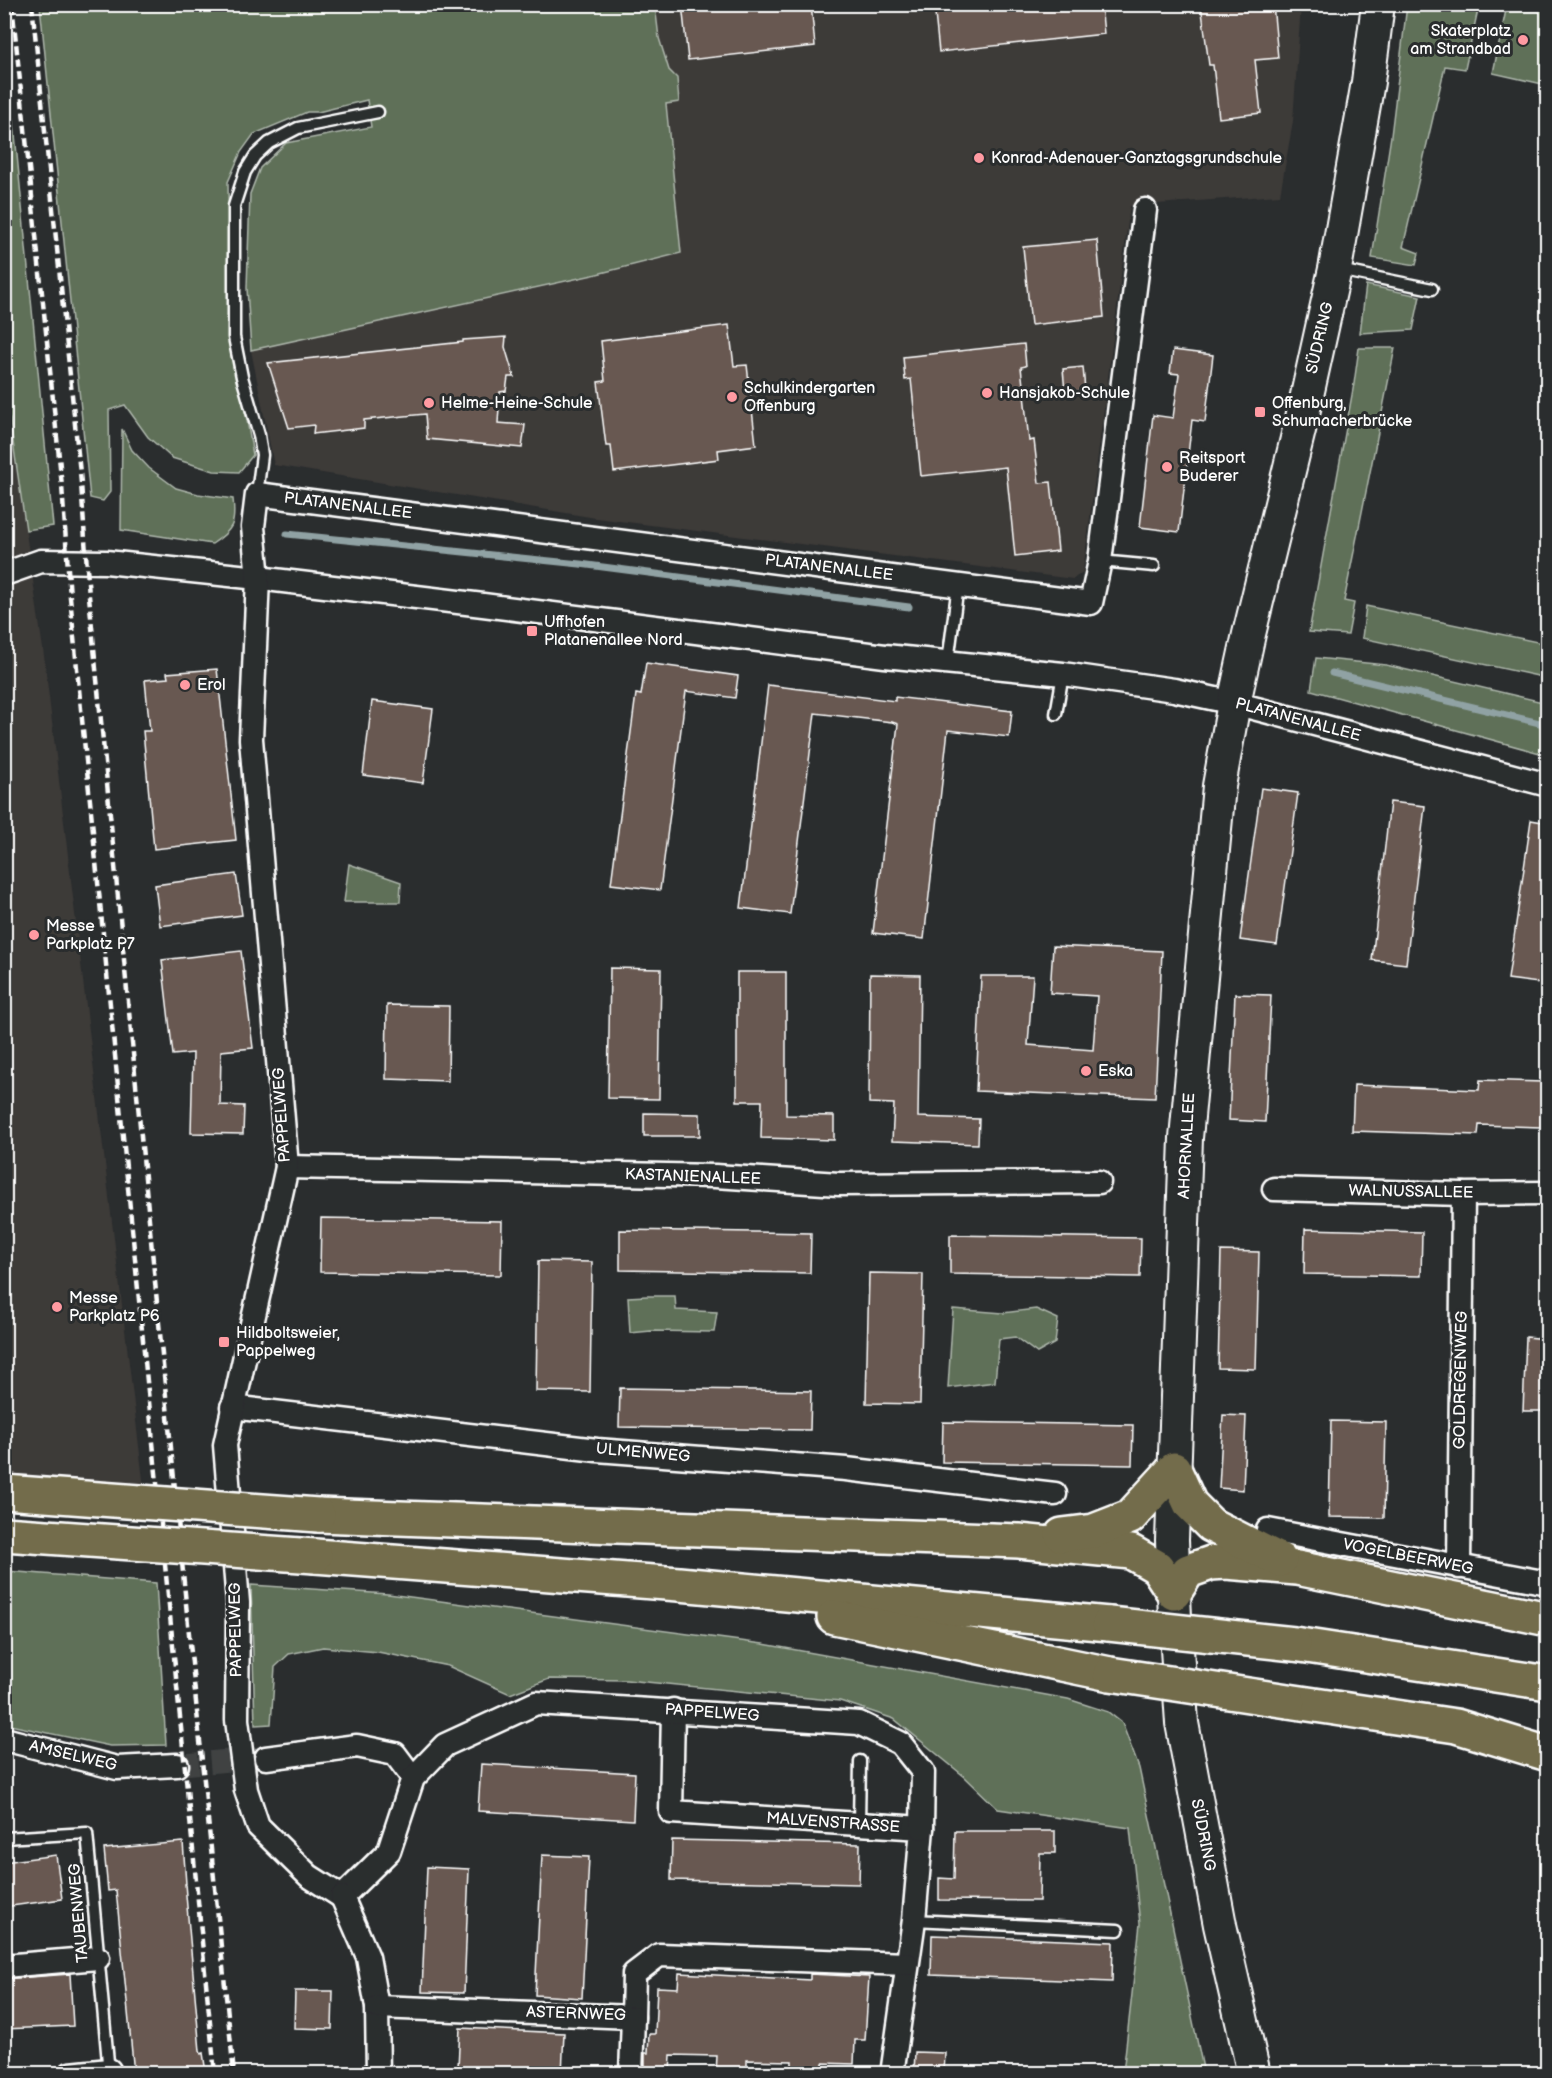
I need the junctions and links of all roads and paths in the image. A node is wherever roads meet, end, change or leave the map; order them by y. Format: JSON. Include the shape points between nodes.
{"nodes":[{"id":1,"x":1378,"y":4,"type":"edge"},
{"id":2,"x":378,"y":112,"type":"dead end"},
{"id":3,"x":1145,"y":210,"type":"dead end"},
{"id":4,"x":1335,"y":269,"type":"junction"},
{"id":5,"x":1432,"y":289,"type":"dead end"},
{"id":6,"x":257,"y":494,"type":"junction"},
{"id":7,"x":1100,"y":561,"type":"junction"},
{"id":8,"x":1154,"y":566,"type":"dead end"},
{"id":9,"x":4,"y":574,"type":"edge"},
{"id":10,"x":258,"y":578,"type":"junction"},
{"id":11,"x":958,"y":585,"type":"junction"},
{"id":12,"x":948,"y":662,"type":"junction"},
{"id":13,"x":1063,"y":674,"type":"junction"},
{"id":14,"x":1234,"y":702,"type":"junction"},
{"id":15,"x":1056,"y":714,"type":"dead end"},
{"id":16,"x":1548,"y":785,"type":"edge"},
{"id":17,"x":287,"y":1167,"type":"junction"},
{"id":18,"x":1099,"y":1182,"type":"dead end"},
{"id":19,"x":1274,"y":1189,"type":"dead end"},
{"id":20,"x":1548,"y":1193,"type":"edge"},
{"id":21,"x":1463,"y":1194,"type":"junction"},
{"id":22,"x":232,"y":1407,"type":"junction"},
{"id":23,"x":1174,"y":1469,"type":"junction"},
{"id":24,"x":4,"y":1492,"type":"edge"},
{"id":25,"x":1055,"y":1494,"type":"dead end"},
{"id":26,"x":1268,"y":1530,"type":"dead end"},
{"id":27,"x":4,"y":1534,"type":"edge"},
{"id":28,"x":1019,"y":1541,"type":"junction"},
{"id":29,"x":1459,"y":1567,"type":"junction"},
{"id":30,"x":1297,"y":1568,"type":"junction"},
{"id":31,"x":1548,"y":1583,"type":"edge"},
{"id":32,"x":679,"y":1584,"type":"junction"},
{"id":33,"x":1174,"y":1593,"type":"junction"},
{"id":34,"x":1548,"y":1619,"type":"edge"},
{"id":35,"x":1548,"y":1683,"type":"edge"},
{"id":36,"x":673,"y":1710,"type":"junction"},
{"id":37,"x":4,"y":1739,"type":"edge"},
{"id":38,"x":1548,"y":1754,"type":"edge"},
{"id":39,"x":266,"y":1758,"type":"tunnel mouth"},
{"id":40,"x":860,"y":1761,"type":"dead end"},
{"id":41,"x":177,"y":1765,"type":"tunnel mouth"},
{"id":42,"x":413,"y":1778,"type":"junction"},
{"id":43,"x":860,"y":1824,"type":"junction"},
{"id":44,"x":922,"y":1828,"type":"junction"},
{"id":45,"x":4,"y":1838,"type":"edge"},
{"id":46,"x":342,"y":1897,"type":"junction"},
{"id":47,"x":914,"y":1920,"type":"junction"},
{"id":48,"x":1118,"y":1930,"type":"dead end"},
{"id":49,"x":98,"y":1958,"type":"junction"},
{"id":50,"x":907,"y":1965,"type":"junction"},
{"id":51,"x":4,"y":1966,"type":"edge"},
{"id":52,"x":378,"y":2007,"type":"junction"},
{"id":53,"x":633,"y":2017,"type":"junction"},
{"id":54,"x":109,"y":2072,"type":"edge"},
{"id":55,"x":70,"y":2073,"type":"edge"},
{"id":56,"x":378,"y":2073,"type":"edge"},
{"id":57,"x":631,"y":2073,"type":"edge"},
{"id":58,"x":892,"y":2073,"type":"edge"},
{"id":59,"x":1254,"y":2073,"type":"edge"}],
"edges":[{"from":1,"to":4,"type":"street","name":"SÜDRING"},
{"from":2,"to":6,"type":"lane","via":[[298,128],[269,143],[245,172],[234,206],[234,337],[262,455]]},
{"from":3,"to":7,"type":"street","name":"PLATANENALLEE"},
{"from":4,"to":5,"type":"lane"},
{"from":4,"to":14,"type":"street","name":"SÜDRING"},
{"from":6,"to":10,"type":"street","via":[[253,527]]},
{"from":6,"to":11,"type":"street","name":"PLATANENALLEE"},
{"from":7,"to":8,"type":"lane"},
{"from":7,"to":11,"type":"street","name":"PLATANENALLEE","via":[[1091,603]]},
{"from":9,"to":10,"type":"street","name":"PLATANENALLEE","via":[[41,561],[106,562]]},
{"from":10,"to":12,"type":"street","name":"PLATANENALLEE"},
{"from":10,"to":17,"type":"street","name":"PAPPELWEG","via":[[251,739]]},
{"from":11,"to":12,"type":"lane"},
{"from":12,"to":13,"type":"street","name":"PLATANENALLEE"},
{"from":13,"to":14,"type":"street","name":"PLATANENALLEE"},
{"from":13,"to":15,"type":"lane"},
{"from":14,"to":16,"type":"street","name":"PLATANENALLEE"},
{"from":14,"to":23,"type":"street","name":"AHORNALLEE","via":[[1216,804],[1186,1138]]},
{"from":17,"to":18,"type":"street","name":"KASTANIENALLEE","via":[[715,1176],[840,1184]]},
{"from":17,"to":22,"type":"street","name":"PAPPELWEG"},
{"from":19,"to":21,"type":"street","name":"WALNUSSALLEE"},
{"from":20,"to":21,"type":"street","name":"WALNUSSALLEE"},
{"from":21,"to":29,"type":"street","name":"GOLDREGENWEG"},
{"from":22,"to":25,"type":"street","name":"ULMENWEG","via":[[597,1450],[846,1469]]},
{"from":22,"to":46,"type":"street","name":"PAPPELWEG","via":[[225,1445],[237,1603],[237,1720],[246,1790],[258,1826],[309,1876]]},
{"from":23,"to":28,"type":"highway","via":[[1130,1517],[1094,1531]]},
{"from":23,"to":30,"type":"highway","via":[[1190,1504],[1211,1525]]},
{"from":23,"to":33,"type":"street","name":"AHORNALLEE"},
{"from":24,"to":28,"type":"highway","bridge":true,"via":[[318,1515]]},
{"from":26,"to":29,"type":"street","name":"VOGELBEERWEG"},
{"from":27,"to":32,"type":"highway","bridge":true},
{"from":28,"to":33,"type":"highway","via":[[1131,1552],[1157,1567]]},
{"from":29,"to":31,"type":"street","name":"VOGELBEERWEG"},
{"from":30,"to":33,"type":"highway","via":[[1211,1563],[1188,1571]]},
{"from":30,"to":34,"type":"highway"},
{"from":32,"to":35,"type":"highway","bridge":true,"via":[[1294,1644]]},
{"from":32,"to":38,"type":"highway","bridge":true,"via":[[1110,1674],[1456,1726]]},
{"from":33,"to":59,"type":"street","name":"SÜDRING","via":[[1182,1723],[1220,1925]]},
{"from":36,"to":42,"type":"street","name":"PAPPELWEG","via":[[536,1703],[445,1745]]},
{"from":36,"to":43,"type":"street","name":"MALVENSTRASSE","via":[[671,1812]]},
{"from":36,"to":44,"type":"street","name":"PAPPELWEG","via":[[859,1723],[900,1743],[923,1772]]},
{"from":37,"to":41,"type":"street","name":"AMSELWEG","via":[[117,1768]]},
{"from":39,"to":42,"type":"street","via":[[357,1746],[395,1754]]},
{"from":40,"to":43,"type":"lane"},
{"from":42,"to":46,"type":"street","name":"PAPPELWEG","via":[[389,1851]]},
{"from":43,"to":44,"type":"street","name":"MALVENSTRASSE"},
{"from":44,"to":47,"type":"street","name":"MALVENSTRASSE"},
{"from":45,"to":49,"type":"lane","name":"TAUBENWEG","via":[[87,1833]]},
{"from":46,"to":52,"type":"street","via":[[368,1957]]},
{"from":47,"to":48,"type":"lane"},
{"from":47,"to":50,"type":"street","name":"MALVENSTRASSE"},
{"from":49,"to":51,"type":"street"},
{"from":49,"to":54,"type":"lane","name":"TAUBENWEG"},
{"from":50,"to":53,"type":"street","name":"ASTERNWEG","via":[[659,1956],[634,1974]]},
{"from":50,"to":58,"type":"street","name":"MALVENSTRASSE"},
{"from":52,"to":53,"type":"street","name":"ASTERNWEG"},
{"from":52,"to":56,"type":"street"},
{"from":53,"to":57,"type":"street"},
{"from":54,"to":55,"type":"street"}]}
